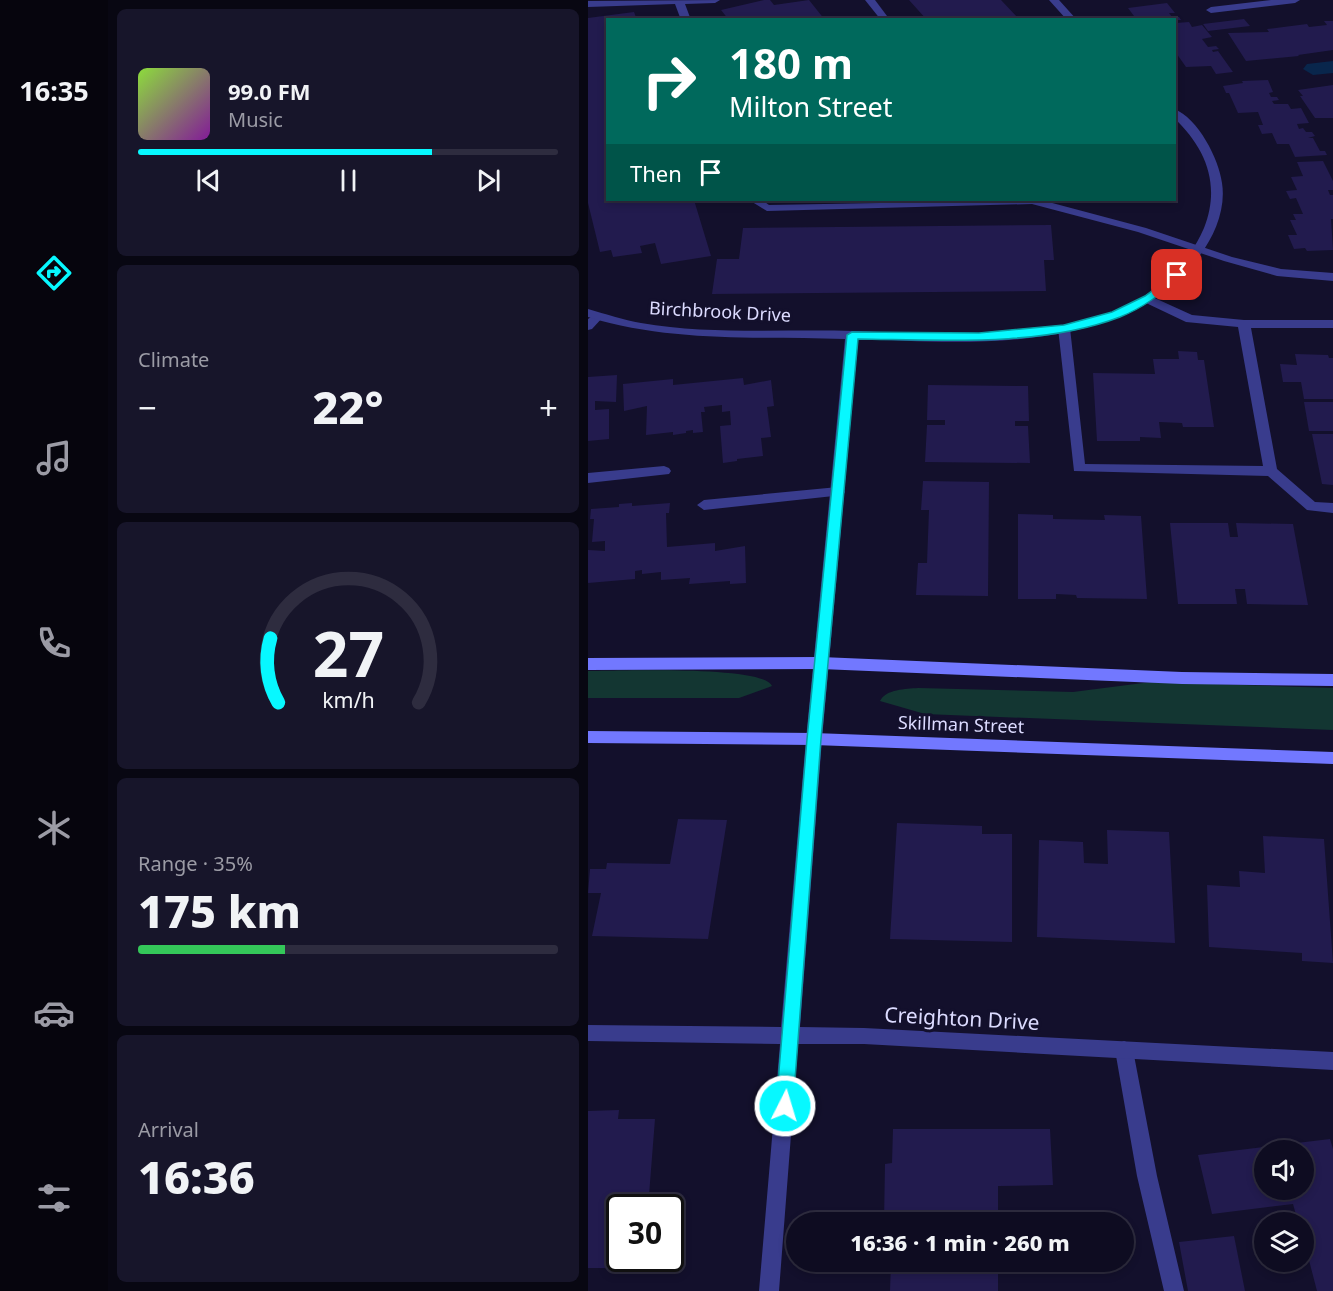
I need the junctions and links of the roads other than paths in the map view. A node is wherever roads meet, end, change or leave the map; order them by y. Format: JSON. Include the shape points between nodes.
{"nodes":[{"id":1,"x":715,"y":0,"type":"edge"},
{"id":2,"x":870,"y":0,"type":"edge"},
{"id":3,"x":1054,"y":0,"type":"edge"},
{"id":4,"x":1295,"y":0,"type":"edge"},
{"id":5,"x":679,"y":1,"type":"edge"},
{"id":6,"x":588,"y":4,"type":"edge"},
{"id":7,"x":1211,"y":10,"type":"dead end"},
{"id":8,"x":685,"y":18,"type":"edge"},
{"id":9,"x":884,"y":18,"type":"edge"},
{"id":10,"x":1071,"y":18,"type":"edge"},
{"id":11,"x":1176,"y":114,"type":"edge"},
{"id":12,"x":756,"y":201,"type":"edge"},
{"id":13,"x":998,"y":201,"type":"edge"},
{"id":14,"x":1035,"y":201,"type":"edge"},
{"id":15,"x":1200,"y":250,"type":"junction"},
{"id":16,"x":1333,"y":277,"type":"edge"},
{"id":17,"x":1148,"y":299,"type":"junction"},
{"id":18,"x":591,"y":319,"type":"edge"},
{"id":19,"x":1244,"y":324,"type":"junction"},
{"id":20,"x":1333,"y":324,"type":"edge"},
{"id":21,"x":1064,"y":328,"type":"junction"},
{"id":22,"x":852,"y":335,"type":"junction"},
{"id":23,"x":664,"y":471,"type":"dead end"},
{"id":24,"x":1271,"y":471,"type":"junction"},
{"id":25,"x":588,"y":478,"type":"edge"},
{"id":26,"x":838,"y":492,"type":"junction"},
{"id":27,"x":704,"y":505,"type":"dead end"},
{"id":28,"x":1333,"y":508,"type":"edge"},
{"id":29,"x":821,"y":663,"type":"junction"},
{"id":30,"x":588,"y":664,"type":"edge"},
{"id":31,"x":1333,"y":680,"type":"edge"},
{"id":32,"x":588,"y":737,"type":"edge"},
{"id":33,"x":814,"y":739,"type":"junction"},
{"id":34,"x":1333,"y":758,"type":"edge"},
{"id":35,"x":588,"y":1033,"type":"edge"},
{"id":36,"x":790,"y":1036,"type":"junction"},
{"id":37,"x":1124,"y":1050,"type":"junction"},
{"id":38,"x":1333,"y":1061,"type":"edge"},
{"id":39,"x":770,"y":1291,"type":"edge"},
{"id":40,"x":1174,"y":1291,"type":"edge"}],
"edges":[{"from":1,"to":5,"type":"street"},
{"from":2,"to":9,"type":"street"},
{"from":3,"to":10,"type":"street"},
{"from":4,"to":7,"type":"street"},
{"from":5,"to":6,"type":"street"},
{"from":5,"to":8,"type":"street"},
{"from":11,"to":15,"type":"street","name":"Birchbrook Drive","via":[[1191,126],[1208,150],[1219,186],[1216,211]]},
{"from":12,"to":13,"type":"street","via":[[766,208]]},
{"from":14,"to":15,"type":"street"},
{"from":15,"to":16,"type":"street","via":[[1281,273]]},
{"from":15,"to":17,"type":"street","name":"Birchbrook Drive"},
{"from":17,"to":19,"type":"street","via":[[1191,320]]},
{"from":17,"to":21,"type":"street","name":"Birchbrook Drive","via":[[1116,315]]},
{"from":18,"to":22,"type":"street","name":"Birchbrook Drive","via":[[695,332]]},
{"from":19,"to":20,"type":"street"},
{"from":19,"to":24,"type":"street"},
{"from":21,"to":22,"type":"street","name":"Birchbrook Drive","via":[[979,336]]},
{"from":21,"to":24,"type":"street","via":[[1079,468]]},
{"from":22,"to":26,"type":"street"},
{"from":23,"to":25,"type":"street"},
{"from":24,"to":28,"type":"street","via":[[1312,507]]},
{"from":26,"to":27,"type":"street"},
{"from":26,"to":29,"type":"street"},
{"from":29,"to":30,"type":"main road"},
{"from":29,"to":31,"type":"main road","via":[[1182,678]]},
{"from":29,"to":33,"type":"street"},
{"from":32,"to":33,"type":"main road","name":"Skillman Street"},
{"from":33,"to":34,"type":"main road","name":"Skillman Street"},
{"from":33,"to":36,"type":"street"},
{"from":35,"to":36,"type":"street","name":"Creighton Drive"},
{"from":36,"to":37,"type":"street","name":"Creighton Drive","via":[[864,1036]]},
{"from":36,"to":39,"type":"street"},
{"from":37,"to":38,"type":"street","name":"Creighton Drive"},
{"from":37,"to":40,"type":"street","via":[[1147,1176]]}]}
